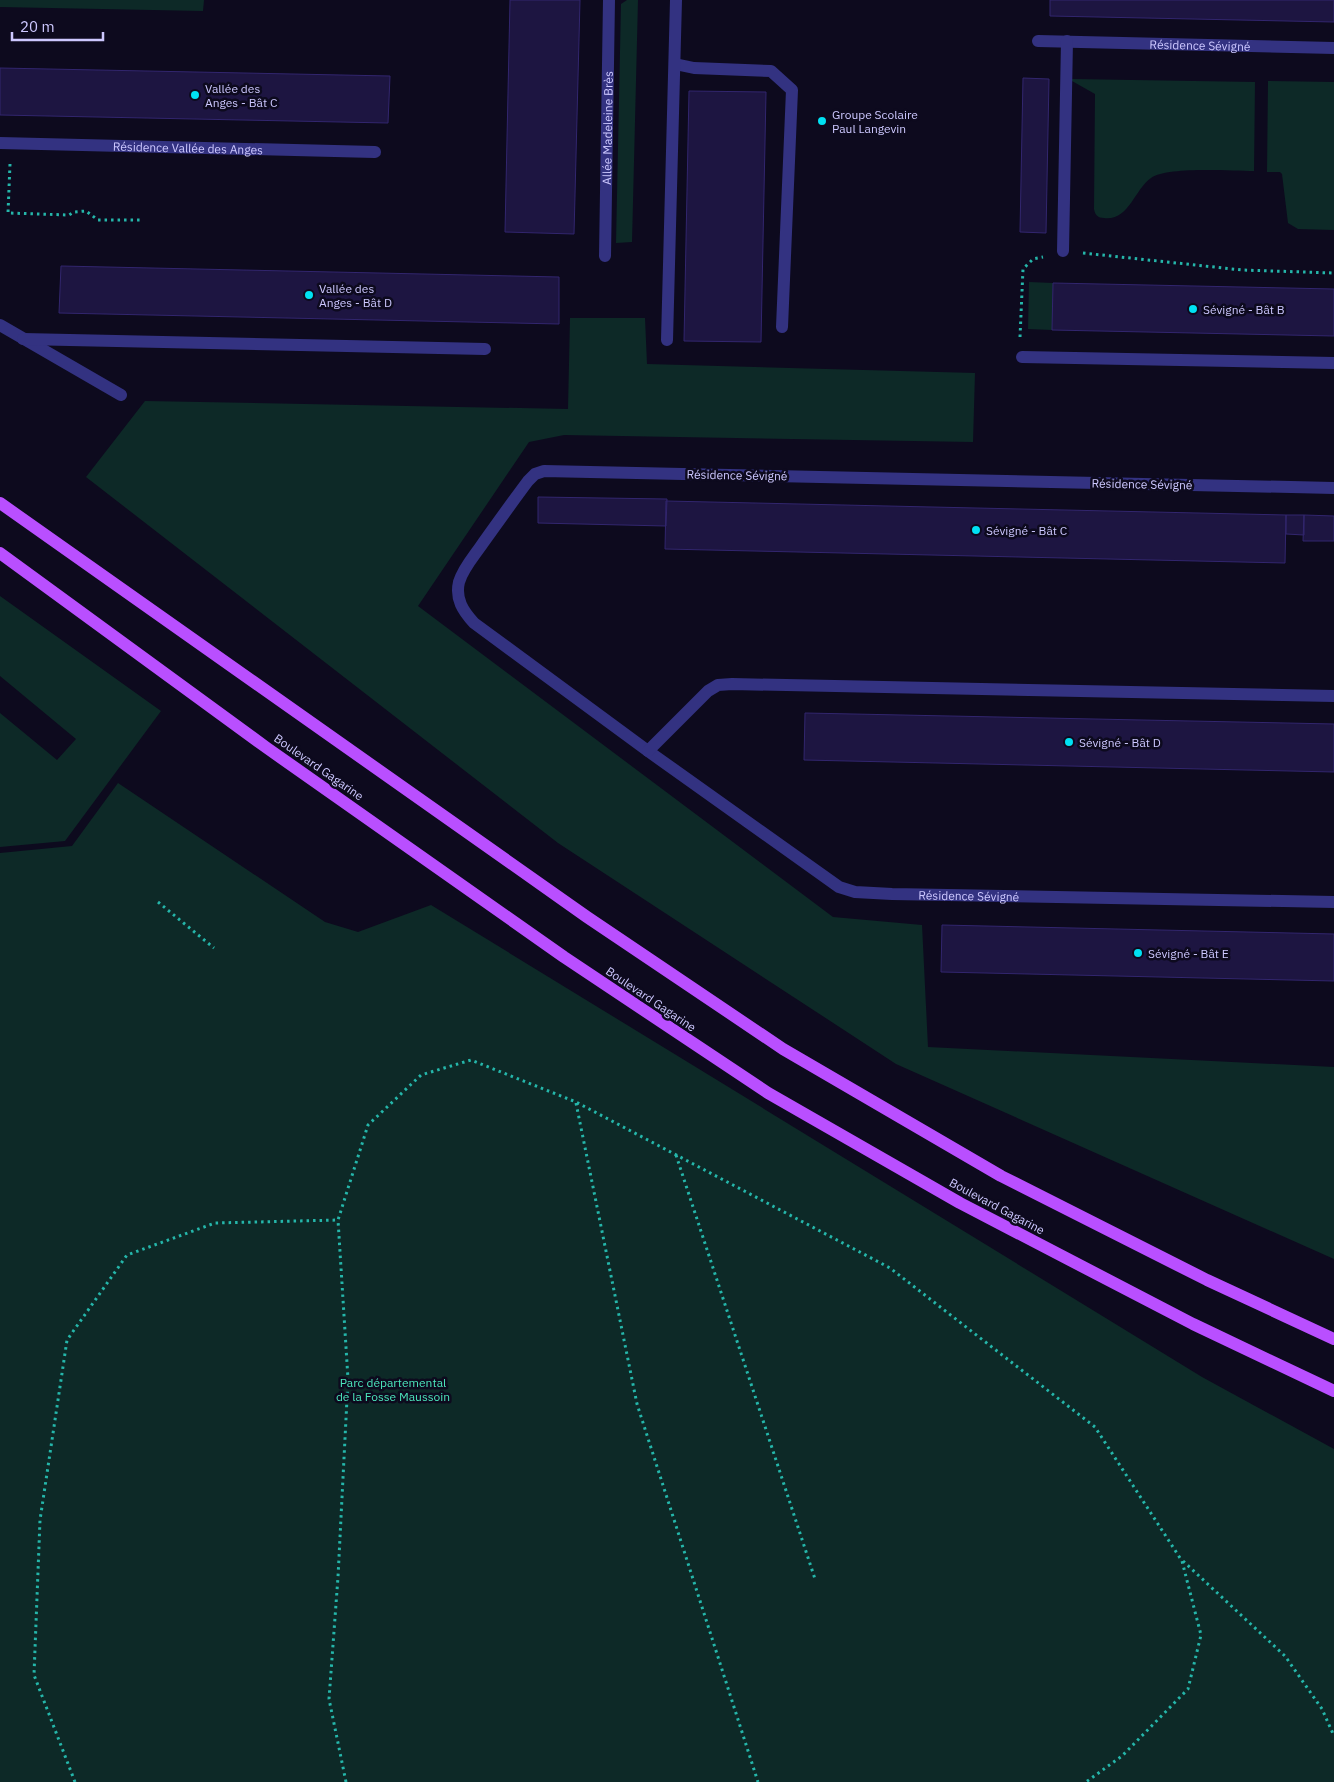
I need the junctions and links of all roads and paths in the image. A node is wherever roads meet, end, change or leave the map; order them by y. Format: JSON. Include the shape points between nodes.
{"nodes":[{"id":1,"x":609,"y":0,"type":"edge"},
{"id":2,"x":676,"y":0,"type":"edge"},
{"id":3,"x":1038,"y":41,"type":"dead end"},
{"id":4,"x":1067,"y":41,"type":"junction"},
{"id":5,"x":1334,"y":48,"type":"edge"},
{"id":6,"x":675,"y":64,"type":"junction"},
{"id":7,"x":0,"y":143,"type":"edge"},
{"id":8,"x":375,"y":152,"type":"dead end"},
{"id":9,"x":9,"y":177,"type":"dead end"},
{"id":10,"x":141,"y":220,"type":"dead end"},
{"id":11,"x":1064,"y":252,"type":"junction"},
{"id":12,"x":605,"y":256,"type":"dead end"},
{"id":13,"x":1334,"y":273,"type":"edge"},
{"id":14,"x":0,"y":325,"type":"edge"},
{"id":15,"x":782,"y":327,"type":"dead end"},
{"id":16,"x":23,"y":339,"type":"junction"},
{"id":17,"x":667,"y":340,"type":"dead end"},
{"id":18,"x":485,"y":349,"type":"dead end"},
{"id":19,"x":1022,"y":357,"type":"joint"},
{"id":20,"x":1334,"y":364,"type":"edge"},
{"id":21,"x":121,"y":395,"type":"dead end"},
{"id":22,"x":1334,"y":488,"type":"edge"},
{"id":23,"x":0,"y":503,"type":"edge"},
{"id":24,"x":0,"y":553,"type":"edge"},
{"id":25,"x":1334,"y":696,"type":"edge"},
{"id":26,"x":648,"y":751,"type":"junction"},
{"id":27,"x":158,"y":902,"type":"dead end"},
{"id":28,"x":1334,"y":902,"type":"edge"},
{"id":29,"x":214,"y":948,"type":"dead end"},
{"id":30,"x":576,"y":1102,"type":"junction"},
{"id":31,"x":676,"y":1154,"type":"junction"},
{"id":32,"x":338,"y":1220,"type":"junction"},
{"id":33,"x":1334,"y":1339,"type":"edge"},
{"id":34,"x":1334,"y":1391,"type":"edge"},
{"id":35,"x":1182,"y":1561,"type":"junction"},
{"id":36,"x":815,"y":1579,"type":"dead end"},
{"id":37,"x":1334,"y":1736,"type":"edge"},
{"id":38,"x":76,"y":1782,"type":"edge"},
{"id":39,"x":346,"y":1782,"type":"edge"},
{"id":40,"x":758,"y":1782,"type":"edge"},
{"id":41,"x":1086,"y":1782,"type":"edge"}],
"edges":[{"from":1,"to":12,"type":"street","name":"Allée Madeleine Brès"},
{"from":2,"to":6,"type":"street"},
{"from":3,"to":4,"type":"street","name":"Résidence Sévigné"},
{"from":4,"to":5,"type":"street","name":"Résidence Sévigné"},
{"from":4,"to":11,"type":"street"},
{"from":6,"to":15,"type":"street","via":[[694,68],[771,71],[792,90]]},
{"from":6,"to":17,"type":"street"},
{"from":7,"to":8,"type":"street","name":"Résidence Vallée des Anges"},
{"from":9,"to":10,"type":"path","via":[[8,213],[69,215],[86,211],[98,220]]},
{"from":11,"to":13,"type":"path","via":[[1242,270]]},
{"from":11,"to":19,"type":"path","via":[[1034,259],[1024,269]]},
{"from":14,"to":16,"type":"street"},
{"from":16,"to":18,"type":"street"},
{"from":16,"to":21,"type":"street"},
{"from":19,"to":20,"type":"street"},
{"from":22,"to":26,"type":"street","name":"Résidence Sévigné","via":[[554,471],[535,474],[468,565],[460,580],[459,600],[474,623]]},
{"from":23,"to":33,"type":"main road","via":[[579,912],[784,1049],[1000,1176],[1207,1280]]},
{"from":24,"to":34,"type":"main road","name":"Boulevard Gagarine","via":[[267,748],[564,957],[768,1093],[960,1203],[1185,1319]]},
{"from":25,"to":26,"type":"street","via":[[718,685]]},
{"from":26,"to":28,"type":"street","name":"Résidence Sévigné","via":[[825,879],[855,892]]},
{"from":27,"to":29,"type":"path"},
{"from":30,"to":31,"type":"path"},
{"from":30,"to":32,"type":"path","via":[[471,1060],[421,1075],[368,1125]]},
{"from":30,"to":40,"type":"path","via":[[637,1404]]},
{"from":31,"to":35,"type":"path","via":[[890,1268],[1095,1427]]},
{"from":31,"to":36,"type":"path"},
{"from":32,"to":38,"type":"path","via":[[215,1223],[127,1255],[67,1340],[40,1520],[34,1675]]},
{"from":32,"to":39,"type":"path","via":[[348,1379],[329,1699]]},
{"from":35,"to":37,"type":"path","via":[[1286,1656],[1322,1709]]},
{"from":35,"to":41,"type":"path","via":[[1201,1635],[1188,1689],[1122,1756]]}]}
